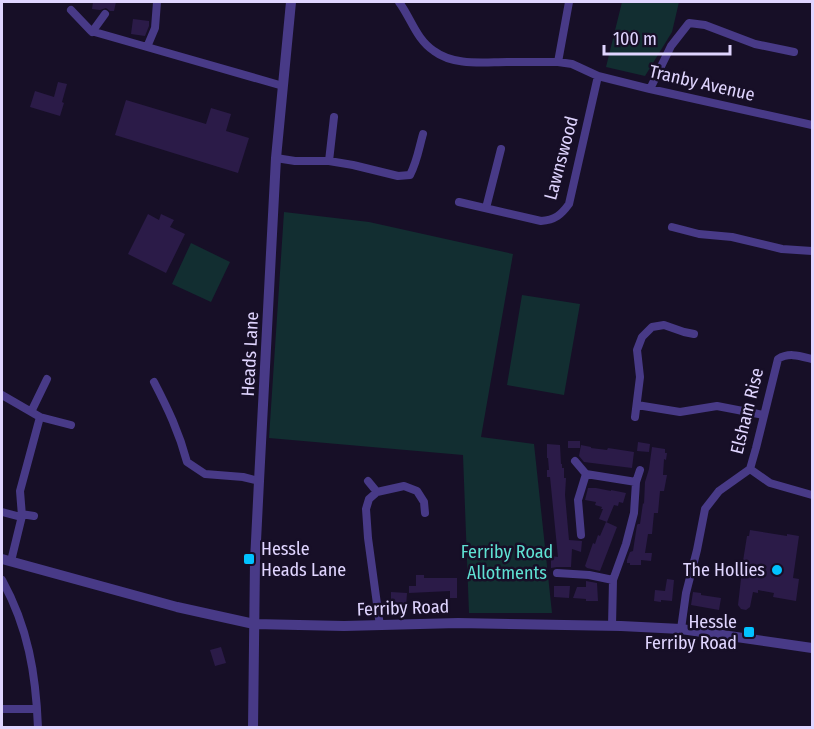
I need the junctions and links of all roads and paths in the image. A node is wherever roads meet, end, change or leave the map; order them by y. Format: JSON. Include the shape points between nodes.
{"nodes":[{"id":1,"x":158,"y":2,"type":"edge"},
{"id":2,"x":291,"y":2,"type":"edge"},
{"id":3,"x":399,"y":2,"type":"edge"},
{"id":4,"x":569,"y":2,"type":"edge"},
{"id":5,"x":71,"y":10,"type":"dead end"},
{"id":6,"x":105,"y":14,"type":"dead end"},
{"id":7,"x":92,"y":32,"type":"junction"},
{"id":8,"x":147,"y":47,"type":"junction"},
{"id":9,"x":794,"y":52,"type":"dead end"},
{"id":10,"x":558,"y":62,"type":"junction"},
{"id":11,"x":598,"y":76,"type":"junction"},
{"id":12,"x":283,"y":86,"type":"junction"},
{"id":13,"x":650,"y":89,"type":"junction"},
{"id":14,"x":334,"y":117,"type":"dead end"},
{"id":15,"x":813,"y":125,"type":"edge"},
{"id":16,"x":423,"y":134,"type":"dead end"},
{"id":17,"x":501,"y":149,"type":"dead end"},
{"id":18,"x":276,"y":158,"type":"junction"},
{"id":19,"x":329,"y":160,"type":"junction"},
{"id":20,"x":459,"y":202,"type":"dead end"},
{"id":21,"x":486,"y":208,"type":"junction"},
{"id":22,"x":672,"y":227,"type":"dead end"},
{"id":23,"x":813,"y":251,"type":"edge"},
{"id":24,"x":694,"y":334,"type":"dead end"},
{"id":25,"x":813,"y":359,"type":"edge"},
{"id":26,"x":47,"y":379,"type":"dead end"},
{"id":27,"x":154,"y":382,"type":"dead end"},
{"id":28,"x":2,"y":395,"type":"edge"},
{"id":29,"x":637,"y":405,"type":"junction"},
{"id":30,"x":31,"y":411,"type":"junction"},
{"id":31,"x":764,"y":415,"type":"junction"},
{"id":32,"x":40,"y":417,"type":"junction"},
{"id":33,"x":635,"y":417,"type":"dead end"},
{"id":34,"x":71,"y":424,"type":"dead end"},
{"id":35,"x":575,"y":460,"type":"dead end"},
{"id":36,"x":750,"y":469,"type":"junction"},
{"id":37,"x":640,"y":471,"type":"dead end"},
{"id":38,"x":586,"y":474,"type":"junction"},
{"id":39,"x":259,"y":481,"type":"junction"},
{"id":40,"x":368,"y":481,"type":"dead end"},
{"id":41,"x":422,"y":482,"type":"dead end"},
{"id":42,"x":636,"y":482,"type":"junction"},
{"id":43,"x":417,"y":491,"type":"junction"},
{"id":44,"x":377,"y":492,"type":"junction"},
{"id":45,"x":813,"y":495,"type":"edge"},
{"id":46,"x":2,"y":512,"type":"edge"},
{"id":47,"x":426,"y":513,"type":"dead end"},
{"id":48,"x":21,"y":515,"type":"junction"},
{"id":49,"x":34,"y":516,"type":"dead end"},
{"id":50,"x":581,"y":535,"type":"dead end"},
{"id":51,"x":6,"y":560,"type":"edge"},
{"id":52,"x":557,"y":573,"type":"dead end"},
{"id":53,"x":2,"y":580,"type":"edge"},
{"id":54,"x":613,"y":580,"type":"junction"},
{"id":55,"x":254,"y":624,"type":"junction"},
{"id":56,"x":380,"y":626,"type":"junction"},
{"id":57,"x":612,"y":626,"type":"junction"},
{"id":58,"x":681,"y":629,"type":"junction"},
{"id":59,"x":813,"y":648,"type":"edge"},
{"id":60,"x":2,"y":709,"type":"edge"},
{"id":61,"x":37,"y":709,"type":"junction"},
{"id":62,"x":38,"y":728,"type":"edge"},
{"id":63,"x":253,"y":728,"type":"edge"}],
"edges":[{"from":1,"to":8,"type":"street","via":[[155,28]]},
{"from":2,"to":12,"type":"street","name":"Heads Lane"},
{"from":3,"to":10,"type":"street","name":"Tranby Avenue","via":[[417,34],[432,51],[448,59]]},
{"from":4,"to":10,"type":"street"},
{"from":5,"to":7,"type":"street"},
{"from":6,"to":7,"type":"street"},
{"from":7,"to":8,"type":"street"},
{"from":8,"to":12,"type":"street"},
{"from":9,"to":13,"type":"street","via":[[689,23],[671,46]]},
{"from":10,"to":11,"type":"street","name":"Tranby Avenue"},
{"from":11,"to":13,"type":"street","name":"Tranby Avenue"},
{"from":11,"to":21,"type":"street","name":"Lawnswood","via":[[569,204],[563,212],[553,220],[541,221]]},
{"from":12,"to":18,"type":"street","name":"Heads Lane"},
{"from":13,"to":15,"type":"street","name":"Tranby Avenue"},
{"from":14,"to":19,"type":"street"},
{"from":16,"to":19,"type":"street","via":[[410,175],[398,176]]},
{"from":17,"to":21,"type":"street"},
{"from":18,"to":19,"type":"street"},
{"from":18,"to":39,"type":"street","name":"Heads Lane"},
{"from":20,"to":21,"type":"street","name":"Lawnswood"},
{"from":22,"to":23,"type":"street","via":[[782,249]]},
{"from":24,"to":29,"type":"street","via":[[664,325],[652,327],[642,337],[637,350]]},
{"from":25,"to":31,"type":"street","name":"Elsham Rise","via":[[784,355],[778,359]]},
{"from":26,"to":30,"type":"street"},
{"from":27,"to":39,"type":"street","via":[[171,413],[187,462],[206,474]]},
{"from":28,"to":30,"type":"street"},
{"from":29,"to":31,"type":"street","via":[[680,412],[717,405]]},
{"from":29,"to":33,"type":"street"},
{"from":30,"to":32,"type":"street"},
{"from":31,"to":36,"type":"street","name":"Elsham Rise"},
{"from":32,"to":34,"type":"street"},
{"from":32,"to":48,"type":"street","via":[[20,491]]},
{"from":35,"to":38,"type":"street"},
{"from":36,"to":45,"type":"street","via":[[770,483]]},
{"from":36,"to":58,"type":"street","name":"Elsham Rise","via":[[719,491],[705,509]]},
{"from":37,"to":42,"type":"street"},
{"from":38,"to":42,"type":"street"},
{"from":38,"to":50,"type":"street","via":[[578,500]]},
{"from":39,"to":55,"type":"street","name":"Heads Lane"},
{"from":40,"to":44,"type":"street"},
{"from":41,"to":43,"type":"street"},
{"from":42,"to":54,"type":"street","via":[[627,544]]},
{"from":43,"to":44,"type":"street","via":[[404,486]]},
{"from":43,"to":47,"type":"street"},
{"from":44,"to":56,"type":"street","via":[[369,499],[366,510]]},
{"from":46,"to":48,"type":"street"},
{"from":48,"to":49,"type":"street"},
{"from":48,"to":51,"type":"street"},
{"from":51,"to":55,"type":"street","name":"Ferriby Road"},
{"from":52,"to":54,"type":"street"},
{"from":53,"to":61,"type":"street","via":[[26,635]]},
{"from":54,"to":57,"type":"street"},
{"from":55,"to":56,"type":"street","name":"Ferriby Road"},
{"from":55,"to":63,"type":"street","name":"Heads Lane"},
{"from":56,"to":57,"type":"street","name":"Ferriby Road"},
{"from":57,"to":58,"type":"street","name":"Ferriby Road"},
{"from":58,"to":59,"type":"street","name":"Ferriby Road"},
{"from":60,"to":61,"type":"street"},
{"from":61,"to":62,"type":"street"}]}
